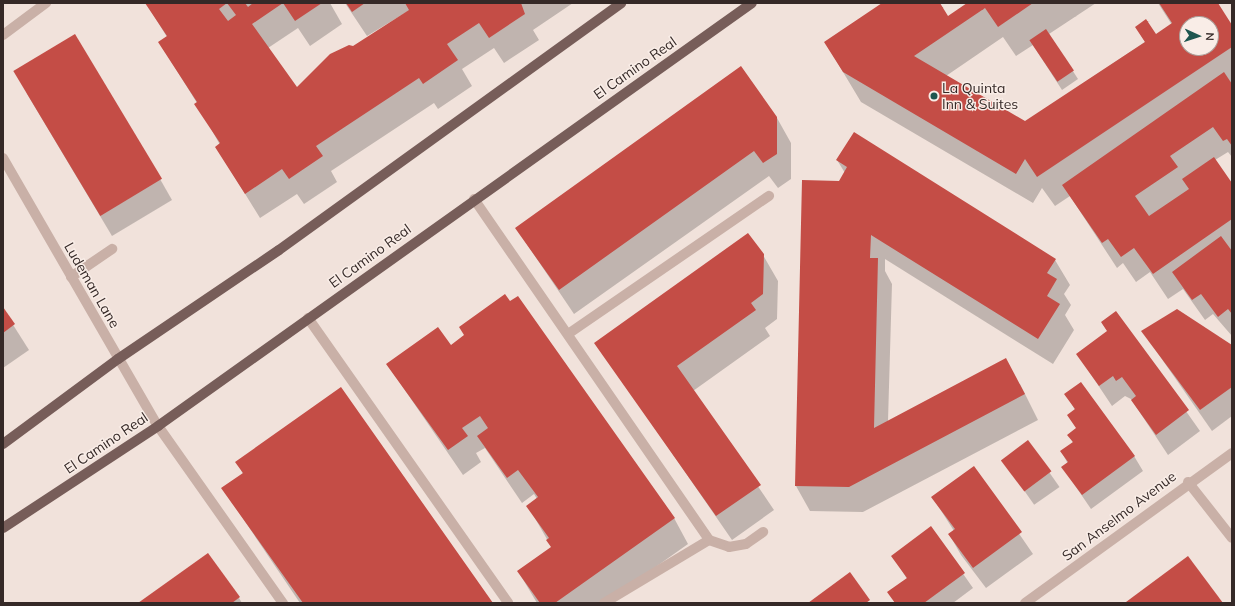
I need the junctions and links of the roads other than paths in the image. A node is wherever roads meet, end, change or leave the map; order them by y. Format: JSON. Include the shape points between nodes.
{"nodes":[{"id":1,"x":46,"y":3,"type":"edge"},
{"id":2,"x":621,"y":3,"type":"edge"},
{"id":3,"x":752,"y":3,"type":"edge"},
{"id":4,"x":3,"y":35,"type":"edge"},
{"id":5,"x":3,"y":158,"type":"edge"},
{"id":6,"x":769,"y":196,"type":"dead end"},
{"id":7,"x":474,"y":199,"type":"junction"},
{"id":8,"x":112,"y":249,"type":"dead end"},
{"id":9,"x":71,"y":277,"type":"junction"},
{"id":10,"x":308,"y":318,"type":"junction"},
{"id":11,"x":568,"y":334,"type":"junction"},
{"id":12,"x":118,"y":359,"type":"junction"},
{"id":13,"x":158,"y":426,"type":"junction"},
{"id":14,"x":3,"y":444,"type":"edge"},
{"id":15,"x":1232,"y":453,"type":"edge"},
{"id":16,"x":1188,"y":482,"type":"junction"},
{"id":17,"x":3,"y":528,"type":"edge"},
{"id":18,"x":763,"y":532,"type":"dead end"},
{"id":19,"x":1232,"y":538,"type":"edge"},
{"id":20,"x":709,"y":540,"type":"junction"},
{"id":21,"x":283,"y":603,"type":"edge"},
{"id":22,"x":508,"y":603,"type":"edge"},
{"id":23,"x":604,"y":603,"type":"edge"},
{"id":24,"x":1025,"y":603,"type":"edge"}],
"edges":[{"from":1,"to":4,"type":"street"},
{"from":2,"to":12,"type":"main road","via":[[279,250]]},
{"from":3,"to":7,"type":"main road","name":"El Camino Real"},
{"from":5,"to":9,"type":"street","name":"Ludeman Lane"},
{"from":6,"to":11,"type":"street"},
{"from":7,"to":10,"type":"main road","name":"El Camino Real"},
{"from":7,"to":11,"type":"street"},
{"from":8,"to":9,"type":"street"},
{"from":9,"to":12,"type":"street","name":"Ludeman Lane"},
{"from":10,"to":13,"type":"main road","name":"El Camino Real"},
{"from":10,"to":22,"type":"street"},
{"from":11,"to":20,"type":"street"},
{"from":12,"to":13,"type":"street","name":"Ludeman Lane"},
{"from":12,"to":14,"type":"main road"},
{"from":13,"to":17,"type":"main road","name":"El Camino Real"},
{"from":13,"to":21,"type":"street","name":"Ludeman Lane"},
{"from":15,"to":16,"type":"street","name":"San Anselmo Avenue"},
{"from":16,"to":19,"type":"street"},
{"from":16,"to":24,"type":"street","name":"San Anselmo Avenue"},
{"from":18,"to":20,"type":"street","via":[[746,544],[729,547]]},
{"from":20,"to":23,"type":"street"}]}
